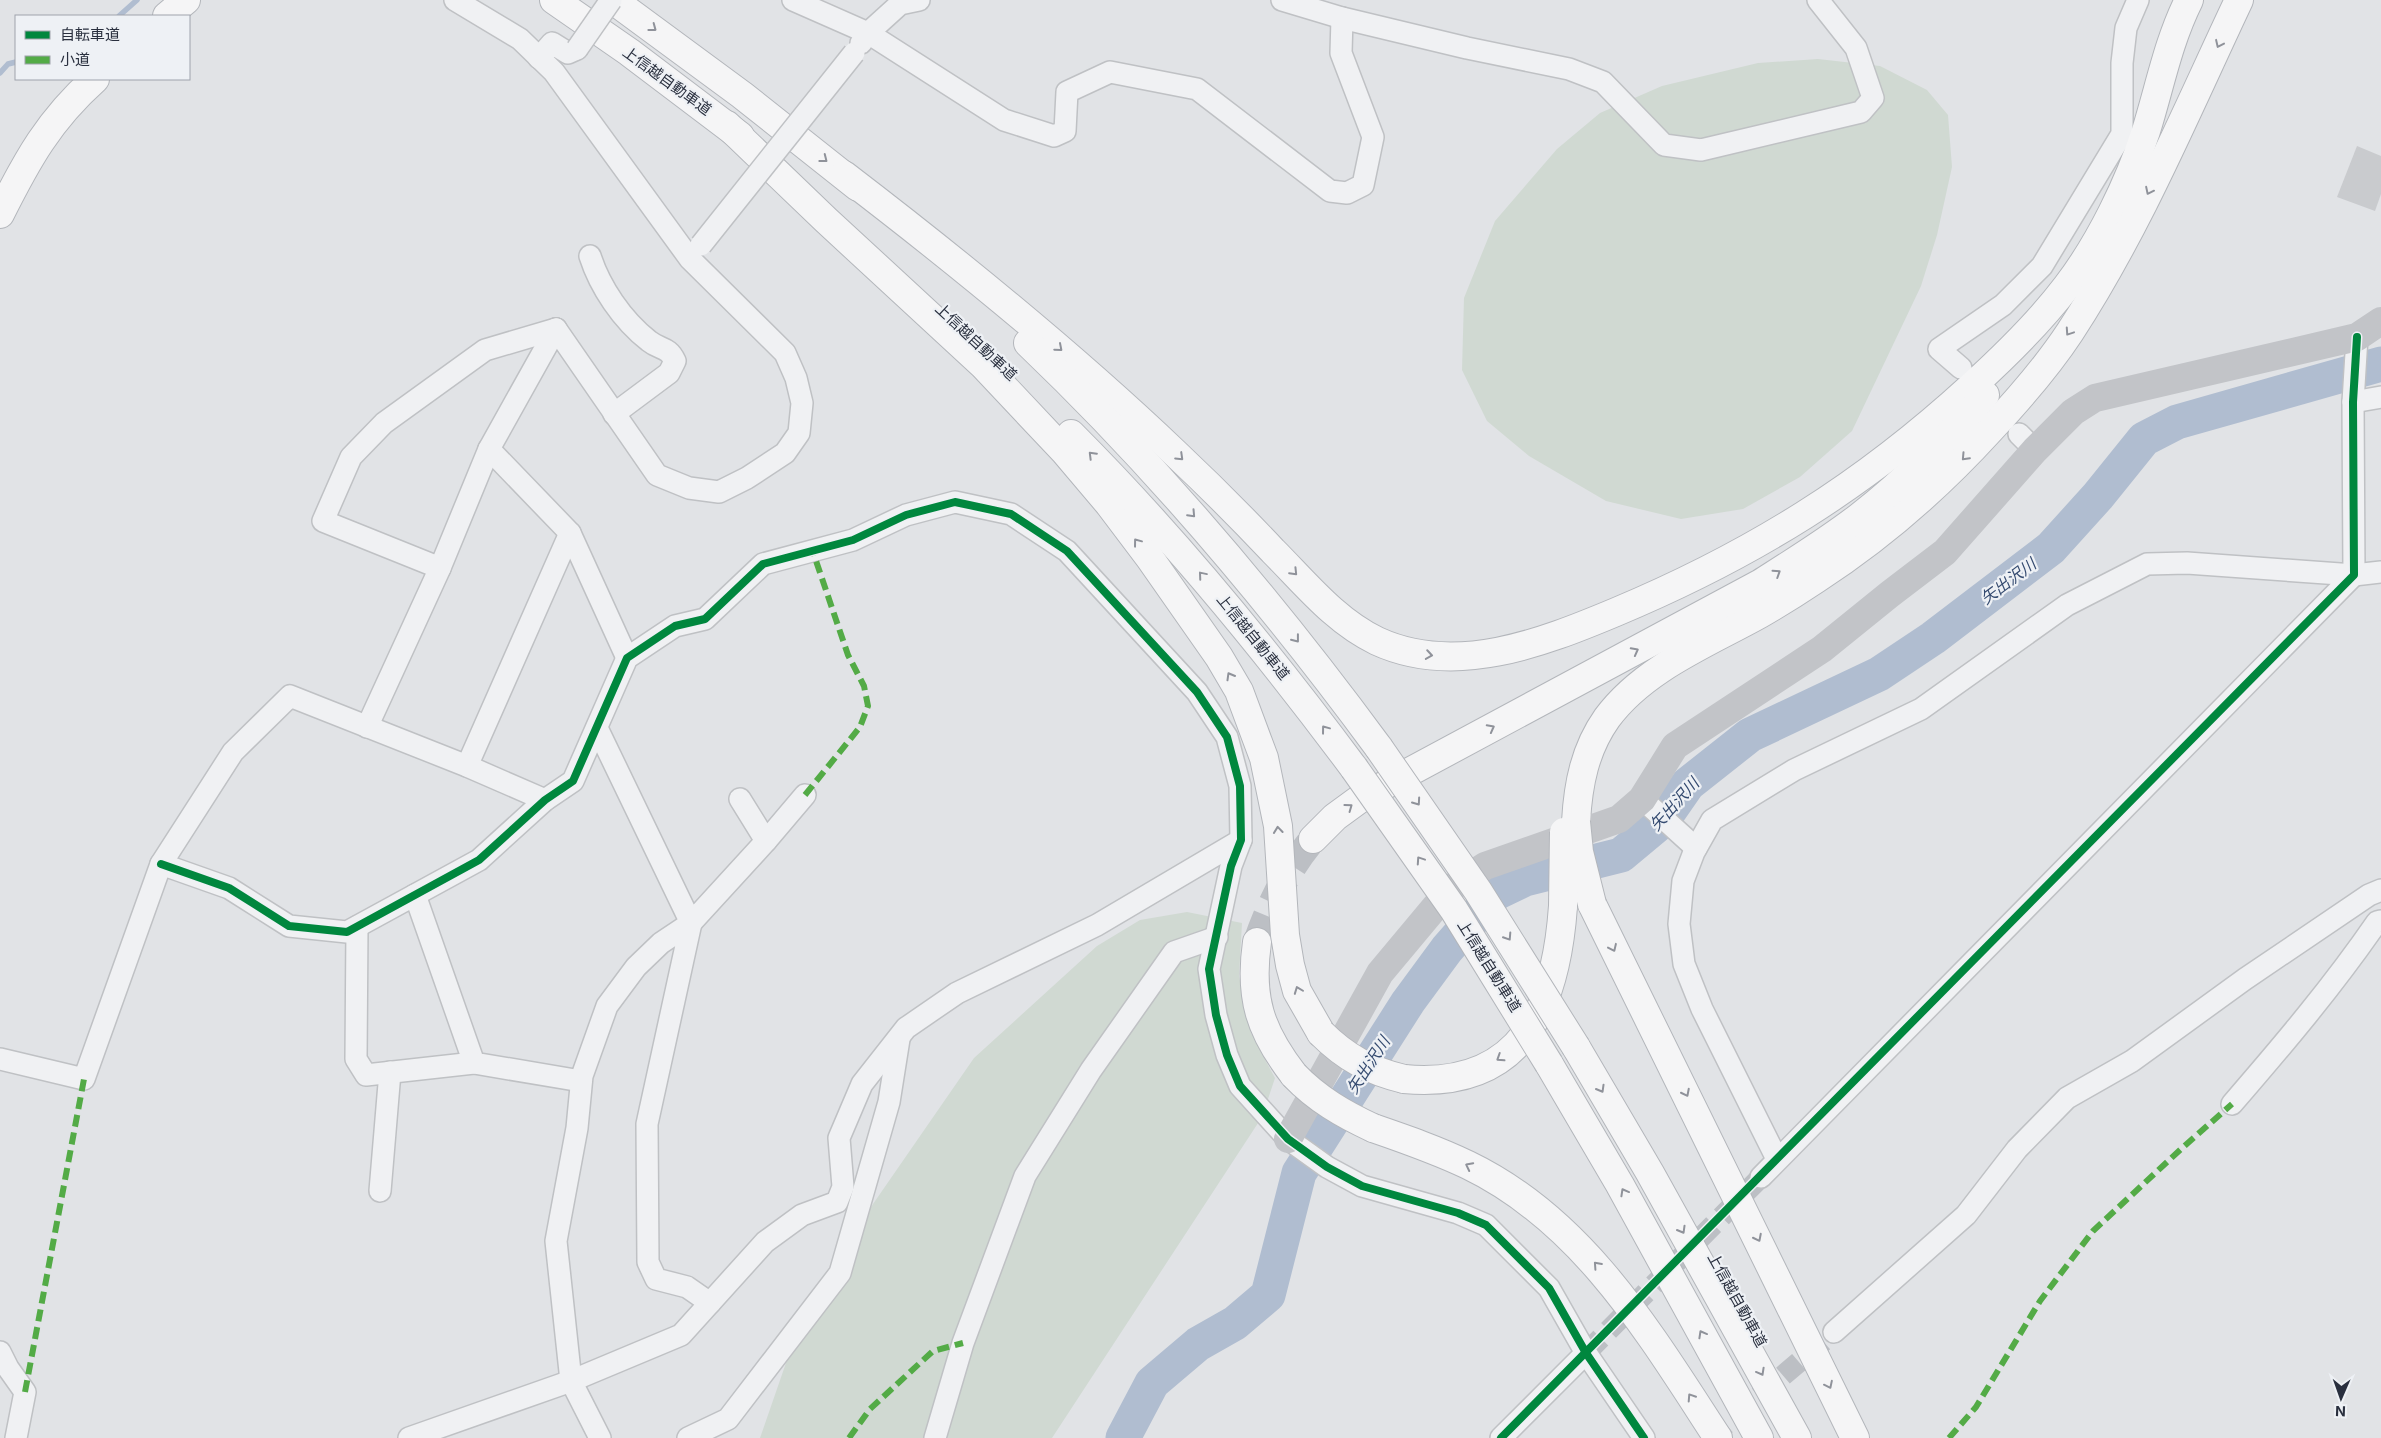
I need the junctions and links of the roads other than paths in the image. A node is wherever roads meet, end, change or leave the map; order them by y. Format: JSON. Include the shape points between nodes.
{"nodes":[{"id":1,"x":186,"y":0,"type":"edge"},
{"id":2,"x":455,"y":0,"type":"edge"},
{"id":3,"x":554,"y":0,"type":"edge"},
{"id":4,"x":612,"y":0,"type":"edge"},
{"id":5,"x":793,"y":0,"type":"edge"},
{"id":6,"x":919,"y":0,"type":"edge"},
{"id":7,"x":1282,"y":0,"type":"edge"},
{"id":8,"x":1818,"y":0,"type":"edge"},
{"id":9,"x":2138,"y":0,"type":"edge"},
{"id":10,"x":2189,"y":0,"type":"edge"},
{"id":11,"x":2240,"y":0,"type":"edge"},
{"id":12,"x":168,"y":15,"type":"edge"},
{"id":13,"x":1342,"y":18,"type":"junction"},
{"id":14,"x":868,"y":33,"type":"junction"},
{"id":15,"x":539,"y":58,"type":"junction"},
{"id":16,"x":95,"y":80,"type":"edge"},
{"id":17,"x":727,"y":124,"type":"junction"},
{"id":18,"x":844,"y":175,"type":"junction"},
{"id":19,"x":0,"y":214,"type":"edge"},
{"id":20,"x":696,"y":252,"type":"junction"},
{"id":21,"x":590,"y":256,"type":"dead end"},
{"id":22,"x":2068,"y":285,"type":"junction"},
{"id":23,"x":2381,"y":321,"type":"edge"},
{"id":24,"x":556,"y":329,"type":"junction"},
{"id":25,"x":2356,"y":344,"type":"junction"},
{"id":26,"x":1961,"y":368,"type":"dead end"},
{"id":27,"x":2381,"y":397,"type":"edge"},
{"id":28,"x":2353,"y":402,"type":"junction"},
{"id":29,"x":614,"y":414,"type":"junction"},
{"id":30,"x":489,"y":449,"type":"junction"},
{"id":31,"x":570,"y":533,"type":"junction"},
{"id":32,"x":440,"y":568,"type":"junction"},
{"id":33,"x":2381,"y":572,"type":"edge"},
{"id":34,"x":2354,"y":575,"type":"junction"},
{"id":35,"x":627,"y":658,"type":"junction"},
{"id":36,"x":367,"y":727,"type":"junction"},
{"id":37,"x":597,"y":728,"type":"junction"},
{"id":38,"x":467,"y":766,"type":"junction"},
{"id":39,"x":805,"y":795,"type":"dead end"},
{"id":40,"x":740,"y":799,"type":"dead end"},
{"id":41,"x":545,"y":800,"type":"junction"},
{"id":42,"x":1647,"y":803,"type":"junction"},
{"id":43,"x":1570,"y":823,"type":"junction"},
{"id":44,"x":1313,"y":839,"type":"tunnel mouth"},
{"id":45,"x":1241,"y":840,"type":"junction"},
{"id":46,"x":766,"y":841,"type":"junction"},
{"id":47,"x":1692,"y":844,"type":"junction"},
{"id":48,"x":161,"y":864,"type":"junction"},
{"id":49,"x":2381,"y":890,"type":"edge"},
{"id":50,"x":415,"y":895,"type":"junction"},
{"id":51,"x":2381,"y":921,"type":"edge"},
{"id":52,"x":691,"y":923,"type":"junction"},
{"id":53,"x":357,"y":927,"type":"junction"},
{"id":54,"x":1217,"y":937,"type":"junction"},
{"id":55,"x":1257,"y":942,"type":"tunnel mouth"},
{"id":56,"x":899,"y":1038,"type":"junction"},
{"id":57,"x":0,"y":1059,"type":"edge"},
{"id":58,"x":474,"y":1063,"type":"junction"},
{"id":59,"x":390,"y":1072,"type":"junction"},
{"id":60,"x":581,"y":1081,"type":"junction"},
{"id":61,"x":2232,"y":1104,"type":"dead end"},
{"id":62,"x":1294,"y":1144,"type":"junction"},
{"id":63,"x":1777,"y":1159,"type":"junction"},
{"id":64,"x":1761,"y":1177,"type":"tunnel mouth"},
{"id":65,"x":380,"y":1191,"type":"dead end"},
{"id":66,"x":710,"y":1303,"type":"junction"},
{"id":67,"x":1834,"y":1332,"type":"tunnel mouth"},
{"id":68,"x":0,"y":1352,"type":"edge"},
{"id":69,"x":1586,"y":1354,"type":"junction"},
{"id":70,"x":571,"y":1381,"type":"junction"},
{"id":71,"x":16,"y":1438,"type":"edge"},
{"id":72,"x":409,"y":1438,"type":"edge"},
{"id":73,"x":600,"y":1438,"type":"edge"},
{"id":74,"x":688,"y":1438,"type":"edge"},
{"id":75,"x":935,"y":1438,"type":"edge"},
{"id":76,"x":1501,"y":1438,"type":"edge"},
{"id":77,"x":1644,"y":1438,"type":"edge"},
{"id":78,"x":1718,"y":1438,"type":"edge"},
{"id":79,"x":1759,"y":1438,"type":"edge"},
{"id":80,"x":1798,"y":1438,"type":"edge"},
{"id":81,"x":1855,"y":1438,"type":"edge"}],
"edges":[{"from":1,"to":12,"type":"highway"},
{"from":2,"to":15,"type":"street","via":[[520,39]]},
{"from":3,"to":17,"type":"highway","name":"上信越自動車道"},
{"from":4,"to":15,"type":"street","bridge":true,"via":[[577,49],[568,53],[552,43]]},
{"from":4,"to":18,"type":"highway","name":"上信越自動車道","one_way":true},
{"from":5,"to":14,"type":"street"},
{"from":6,"to":14,"type":"street","via":[[900,4]]},
{"from":7,"to":13,"type":"street"},
{"from":8,"to":13,"type":"street","via":[[1856,48],[1873,98],[1861,112],[1701,150],[1664,145],[1603,82],[1569,68]]},
{"from":9,"to":26,"type":"street","via":[[2126,28],[2122,63],[2122,134],[2042,266],[2003,305],[1939,349]]},
{"from":10,"to":22,"type":"highway","via":[[2175,28],[2137,156],[2100,233]]},
{"from":11,"to":43,"type":"highway","one_way":true,"via":[[2134,221],[2100,283],[2030,385],[1952,472],[1865,547],[1761,613],[1684,655],[1630,694],[1588,744],[1567,798]]},
{"from":13,"to":14,"type":"street","via":[[1341,53],[1373,137],[1363,185],[1347,193],[1330,191],[1198,89],[1110,72],[1067,92],[1065,131],[1054,136],[1004,120]]},
{"from":14,"to":20,"type":"street","bridge":true},
{"from":15,"to":20,"type":"street","via":[[554,72]]},
{"from":16,"to":19,"type":"highway","via":[[51,124],[30,155]]},
{"from":43,"to":17,"type":"highway","one_way":true,"bridge":true,"via":[[1558,954],[1552,982],[1526,1035],[1508,1053],[1485,1068],[1459,1077],[1428,1082],[1381,1074],[1356,1062],[1336,1047],[1321,1033],[1298,991],[1290,965],[1278,826],[1264,758],[1239,691],[1219,657],[1149,557],[1065,452],[983,365]]},
{"from":79,"to":17,"type":"highway","name":"上信越自動車道","one_way":true,"bridge":true,"via":[[1620,1186],[1454,910],[1354,768],[1240,620],[1108,471],[928,296]]},
{"from":18,"to":22,"type":"highway","one_way":true,"via":[[942,250],[1112,394],[1222,498],[1322,602],[1350,625],[1378,642],[1410,652],[1439,656],[1470,657],[1547,639],[1662,593],[1778,533],[1835,496],[1940,415],[2027,332]]},
{"from":18,"to":80,"type":"highway","name":"上信越自動車道","one_way":true,"bridge":true,"via":[[1033,348],[1130,447],[1265,599],[1379,748],[1478,890],[1576,1047]]},
{"from":20,"to":29,"type":"street","via":[[785,353],[796,378],[802,404],[799,433],[785,453],[719,492],[689,488],[657,475]]},
{"from":21,"to":29,"type":"street","via":[[597,278],[630,323],[650,342],[670,352],[675,361],[669,373]]},
{"from":44,"to":22,"type":"highway","one_way":true,"via":[[1361,798],[1762,583],[1860,517],[1948,437],[2029,341]]},
{"from":23,"to":25,"type":"street"},
{"from":24,"to":29,"type":"street"},
{"from":24,"to":30,"type":"street"},
{"from":24,"to":32,"type":"street","via":[[486,350],[384,422],[351,457],[323,521]]},
{"from":25,"to":28,"type":"street"},
{"from":25,"to":42,"type":"street","via":[[2096,398],[2073,412],[2027,442],[1945,552],[1822,649],[1675,746]]},
{"from":27,"to":28,"type":"street"},
{"from":28,"to":34,"type":"street"},
{"from":30,"to":31,"type":"street"},
{"from":30,"to":32,"type":"street"},
{"from":31,"to":35,"type":"street"},
{"from":31,"to":38,"type":"street"},
{"from":32,"to":36,"type":"street"},
{"from":33,"to":34,"type":"street"},
{"from":34,"to":47,"type":"street","via":[[2187,563],[2147,564],[2067,605],[1921,709],[1794,770],[1712,820]]},
{"from":34,"to":63,"type":"street"},
{"from":35,"to":37,"type":"street"},
{"from":35,"to":45,"type":"street","via":[[675,626],[705,619],[763,564],[853,540],[906,515],[955,502],[1011,514],[1067,552],[1197,692],[1227,737],[1240,786]]},
{"from":36,"to":38,"type":"street"},
{"from":36,"to":48,"type":"street","via":[[290,696],[233,752]]},
{"from":37,"to":41,"type":"street","via":[[572,781]]},
{"from":37,"to":52,"type":"street"},
{"from":38,"to":41,"type":"street"},
{"from":39,"to":46,"type":"street"},
{"from":40,"to":46,"type":"street"},
{"from":41,"to":50,"type":"street","via":[[479,860]]},
{"from":42,"to":47,"type":"street"},
{"from":42,"to":62,"type":"street","via":[[1619,819],[1485,866],[1451,888],[1380,973]]},
{"from":43,"to":81,"type":"highway","one_way":true,"bridge":true,"via":[[1592,904]]},
{"from":45,"to":54,"type":"street","via":[[1231,866]]},
{"from":45,"to":56,"type":"street","via":[[1097,925],[958,993],[906,1028]]},
{"from":46,"to":52,"type":"street"},
{"from":47,"to":63,"type":"street","via":[[1682,881],[1679,924],[1684,964],[1702,1009]]},
{"from":48,"to":53,"type":"street","via":[[229,888],[289,926],[347,932]]},
{"from":48,"to":57,"type":"street","via":[[84,1079]]},
{"from":49,"to":67,"type":"street","via":[[2245,978],[2132,1061],[2067,1098],[2017,1149],[1966,1215]]},
{"from":50,"to":53,"type":"street"},
{"from":50,"to":58,"type":"street"},
{"from":51,"to":61,"type":"street"},
{"from":52,"to":60,"type":"street","via":[[636,967],[607,1006]]},
{"from":52,"to":66,"type":"street","via":[[647,1124],[648,1262],[656,1280],[687,1287]]},
{"from":53,"to":59,"type":"street","via":[[356,1059],[366,1075]]},
{"from":54,"to":62,"type":"street","via":[[1209,969],[1216,1015],[1227,1054],[1240,1086]]},
{"from":54,"to":75,"type":"street","via":[[1174,952],[1091,1070],[1025,1176],[963,1342]]},
{"from":78,"to":55,"type":"highway","one_way":true,"bridge":true,"via":[[1635,1315],[1577,1242],[1510,1190],[1469,1166],[1373,1128],[1328,1105],[1294,1075],[1265,1029],[1256,1002],[1253,971]]},
{"from":56,"to":66,"type":"street","via":[[862,1084],[839,1138],[843,1187],[837,1202],[802,1215],[765,1242]]},
{"from":56,"to":74,"type":"street","via":[[889,1102],[840,1273],[728,1419]]},
{"from":58,"to":59,"type":"street"},
{"from":58,"to":60,"type":"street"},
{"from":59,"to":65,"type":"street"},
{"from":60,"to":70,"type":"street","via":[[556,1241]]},
{"from":62,"to":69,"type":"street","via":[[1362,1186],[1458,1213],[1486,1225],[1549,1288]]},
{"from":63,"to":64,"type":"street"},
{"from":66,"to":70,"type":"street","via":[[681,1335]]},
{"from":68,"to":71,"type":"street","via":[[25,1392]]},
{"from":69,"to":76,"type":"street"},
{"from":69,"to":77,"type":"street"},
{"from":70,"to":72,"type":"street"},
{"from":70,"to":73,"type":"street"}]}
